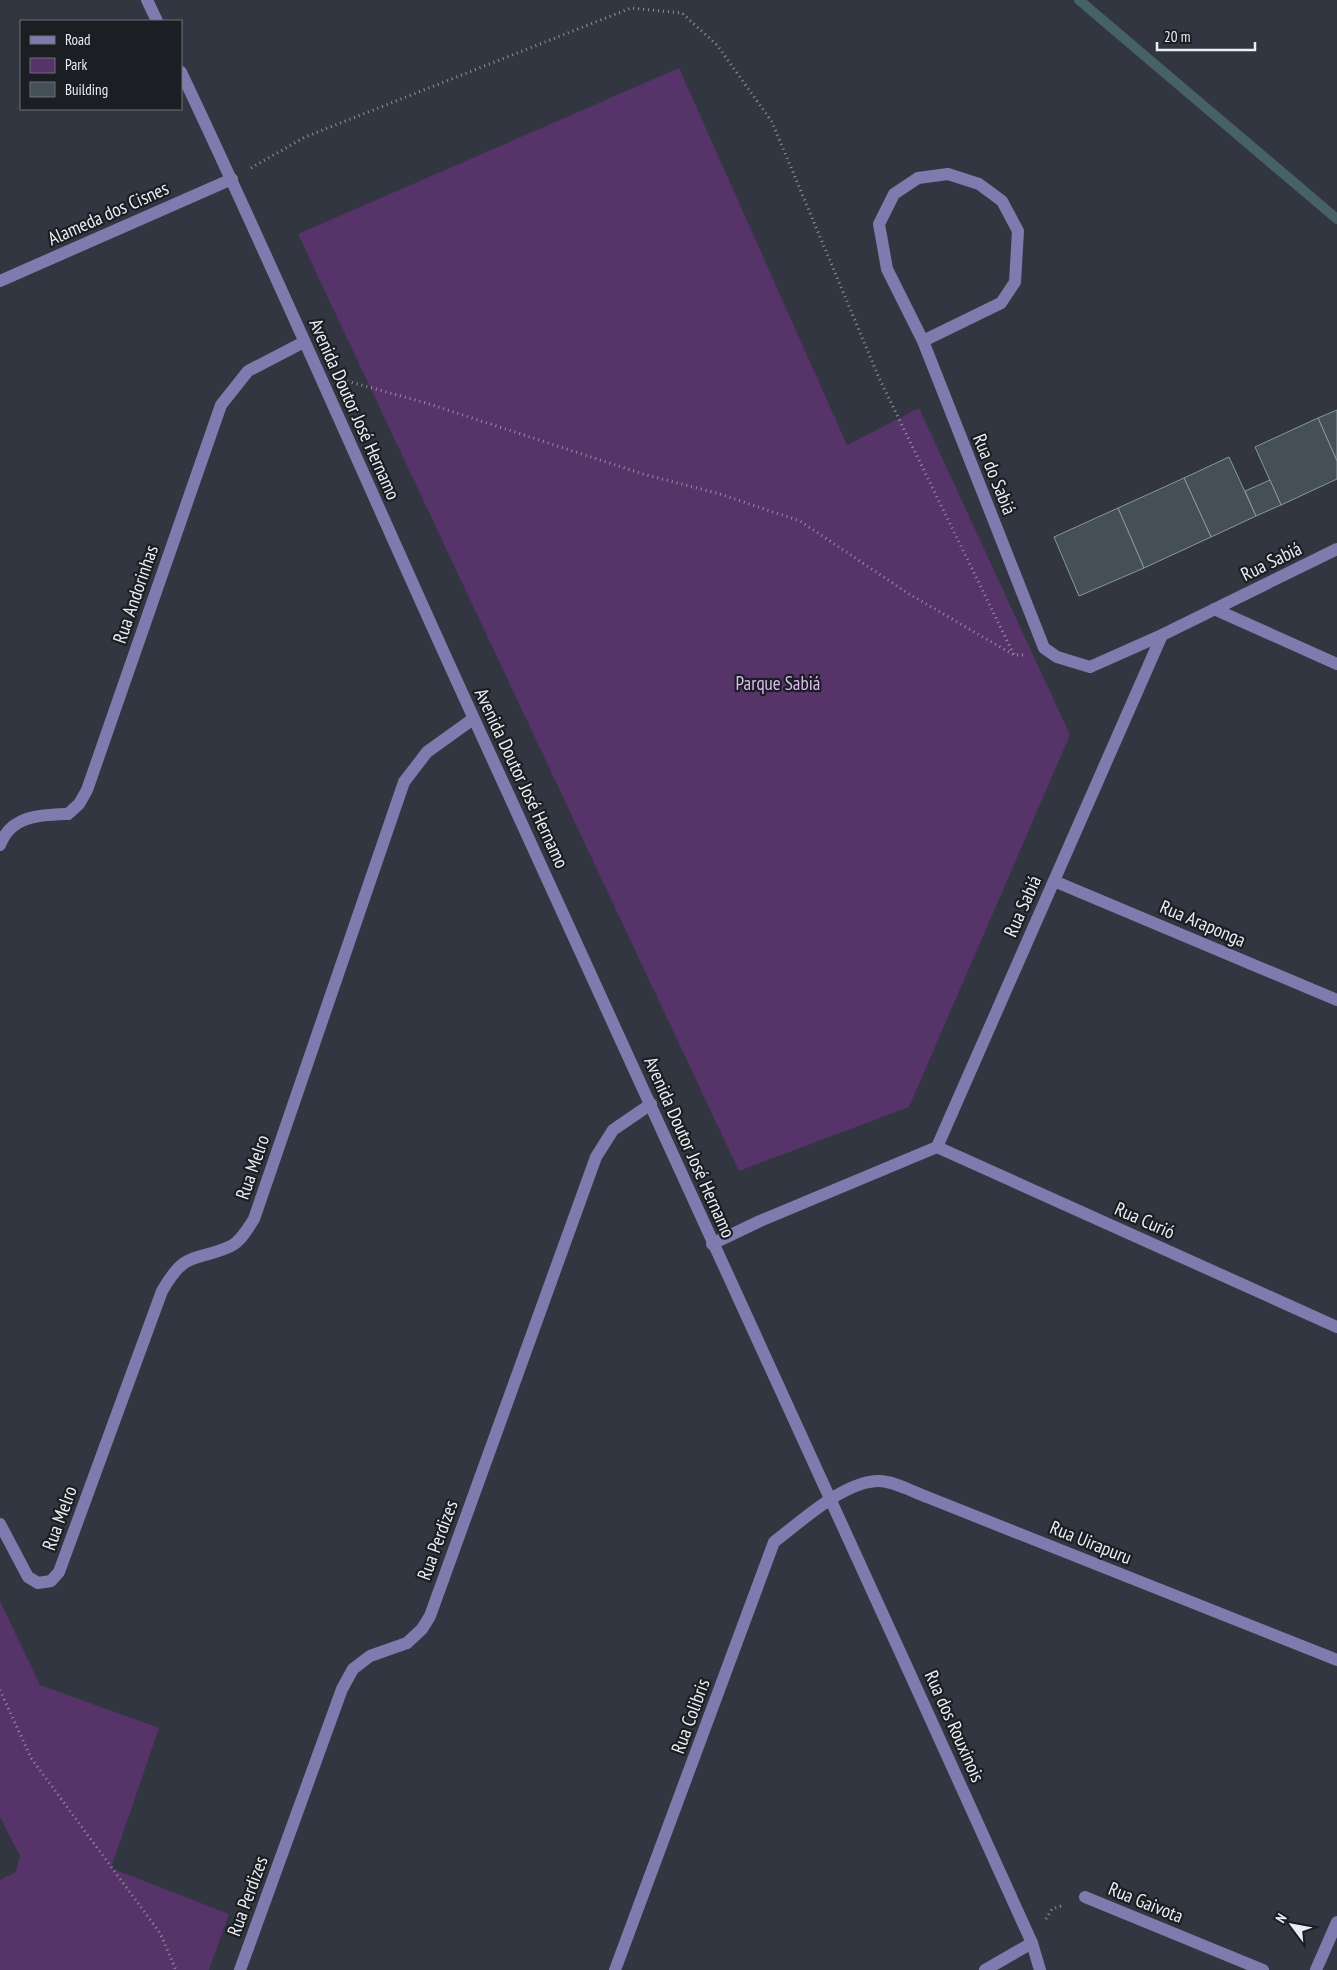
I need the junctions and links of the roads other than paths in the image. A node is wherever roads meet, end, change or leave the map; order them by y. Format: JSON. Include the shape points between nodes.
{"nodes":[{"id":1,"x":147,"y":0,"type":"edge"},
{"id":2,"x":157,"y":20,"type":"edge"},
{"id":3,"x":182,"y":74,"type":"edge"},
{"id":4,"x":232,"y":179,"type":"junction"},
{"id":5,"x":0,"y":281,"type":"edge"},
{"id":6,"x":304,"y":342,"type":"junction"},
{"id":7,"x":923,"y":342,"type":"junction"},
{"id":8,"x":1337,"y":549,"type":"edge"},
{"id":9,"x":1214,"y":609,"type":"junction"},
{"id":10,"x":1162,"y":635,"type":"junction"},
{"id":11,"x":1337,"y":664,"type":"edge"},
{"id":12,"x":473,"y":719,"type":"junction"},
{"id":13,"x":0,"y":845,"type":"edge"},
{"id":14,"x":1054,"y":881,"type":"junction"},
{"id":15,"x":1337,"y":1000,"type":"edge"},
{"id":16,"x":651,"y":1104,"type":"junction"},
{"id":17,"x":937,"y":1146,"type":"junction"},
{"id":18,"x":712,"y":1244,"type":"junction"},
{"id":19,"x":1337,"y":1327,"type":"edge"},
{"id":20,"x":832,"y":1499,"type":"junction"},
{"id":21,"x":0,"y":1524,"type":"edge"},
{"id":22,"x":1337,"y":1660,"type":"edge"},
{"id":23,"x":1085,"y":1897,"type":"road end"},
{"id":24,"x":1337,"y":1922,"type":"edge"},
{"id":25,"x":1032,"y":1943,"type":"junction"},
{"id":26,"x":240,"y":1970,"type":"edge"},
{"id":27,"x":615,"y":1970,"type":"edge"},
{"id":28,"x":984,"y":1970,"type":"edge"},
{"id":29,"x":1040,"y":1970,"type":"edge"},
{"id":30,"x":1262,"y":1970,"type":"edge"},
{"id":31,"x":1316,"y":1970,"type":"edge"}],
"edges":[{"from":1,"to":2,"type":"street"},
{"from":3,"to":4,"type":"street","name":"Avenida Doutor José Hernamo"},
{"from":4,"to":5,"type":"street","name":"Alameda dos Cisnes"},
{"from":4,"to":6,"type":"street","name":"Avenida Doutor José Hernamo"},
{"from":6,"to":12,"type":"street","name":"Avenida Doutor José Hernamo"},
{"from":6,"to":13,"type":"street","name":"Rua Andorinhas","via":[[248,371],[221,405],[87,790],[79,804],[68,814],[33,816],[17,823]]},
{"from":7,"to":7,"type":"street","name":"Rua do Sabiá","via":[[887,269],[879,224],[894,194],[918,178],[948,174],[979,184],[1002,201],[1018,231],[1015,282],[1001,303]]},
{"from":7,"to":10,"type":"street","name":"Rua do Sabiá","via":[[1044,648],[1057,657],[1090,667]]},
{"from":8,"to":9,"type":"street","name":"Rua Sabiá"},
{"from":9,"to":10,"type":"street","name":"Rua Sabiá"},
{"from":9,"to":11,"type":"street"},
{"from":10,"to":14,"type":"street","name":"Rua Sabiá"},
{"from":12,"to":16,"type":"street","name":"Avenida Doutor José Hernamo"},
{"from":12,"to":21,"type":"street","name":"Rua Melro","via":[[427,752],[404,782],[254,1219],[232,1245],[188,1259],[172,1273],[162,1291],[59,1572],[51,1581],[38,1584],[28,1578]]},
{"from":14,"to":15,"type":"street","name":"Rua Araponga"},
{"from":14,"to":17,"type":"street","name":"Rua Sabiá"},
{"from":16,"to":18,"type":"street","name":"Avenida Doutor José Hernamo"},
{"from":16,"to":26,"type":"street","name":"Rua Perdizes","via":[[613,1130],[596,1157],[430,1616],[407,1643],[370,1656],[353,1669],[342,1689]]},
{"from":17,"to":18,"type":"street"},
{"from":17,"to":19,"type":"street","name":"Rua Curió"},
{"from":18,"to":20,"type":"street","name":"Avenida Doutor José Hernamo"},
{"from":20,"to":22,"type":"street","name":"Rua Uirapuru","via":[[860,1483],[881,1481]]},
{"from":20,"to":25,"type":"street","name":"Rua dos Rouxinois"},
{"from":20,"to":27,"type":"street","name":"Rua Colibris","via":[[774,1542]]},
{"from":23,"to":30,"type":"street","name":"Rua Gaivota"},
{"from":24,"to":31,"type":"street"},
{"from":25,"to":28,"type":"street"},
{"from":25,"to":29,"type":"street","name":"Rua dos Rouxinois"}]}
